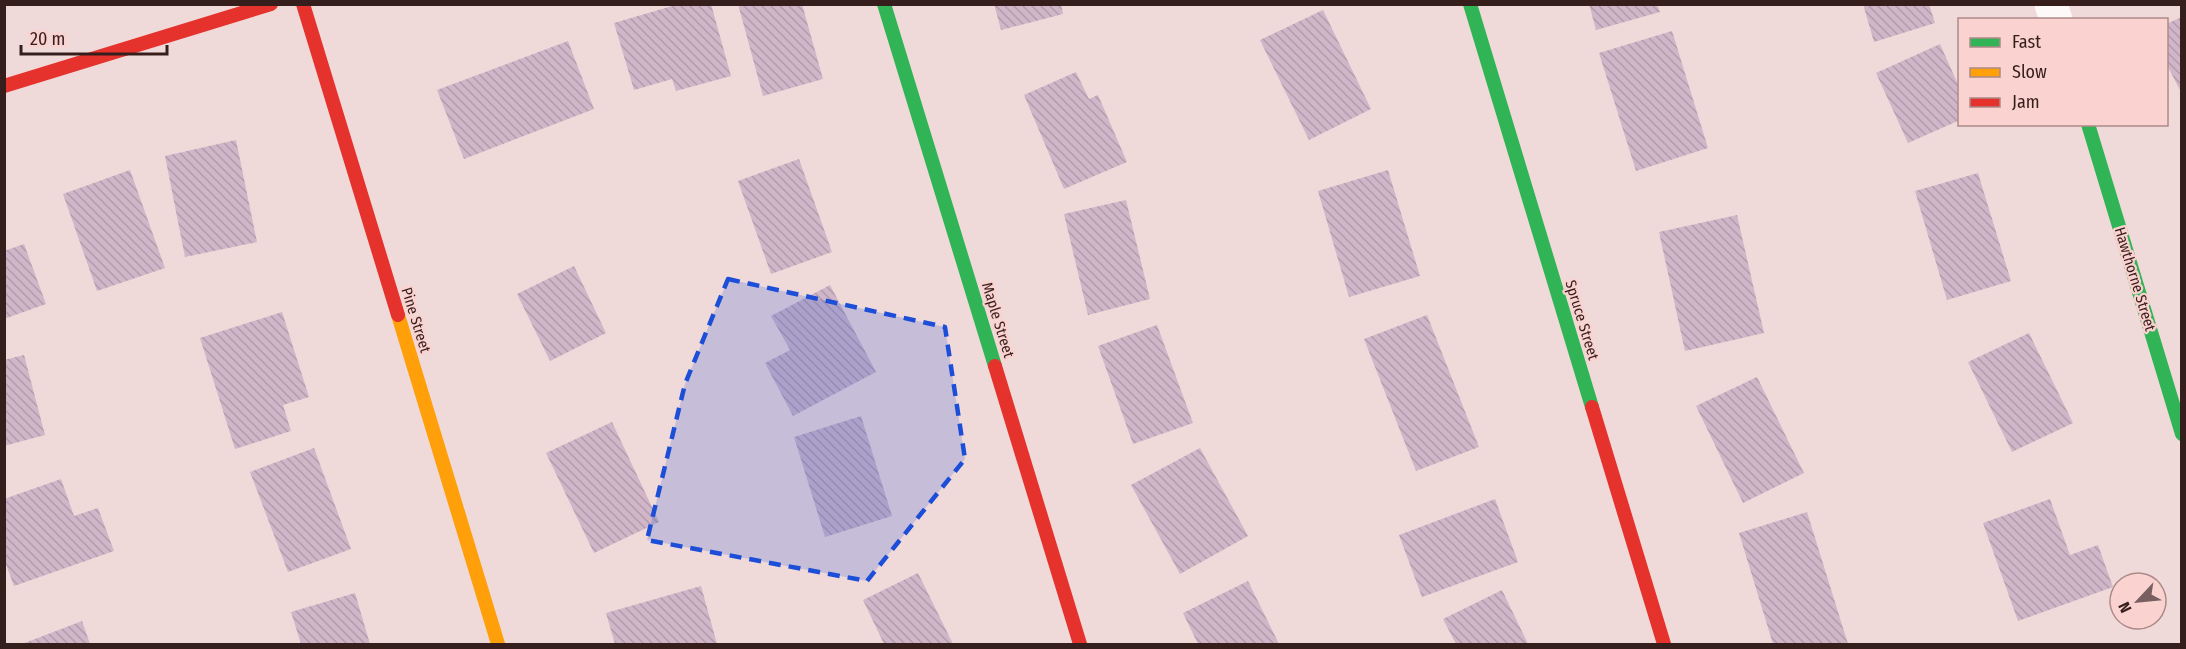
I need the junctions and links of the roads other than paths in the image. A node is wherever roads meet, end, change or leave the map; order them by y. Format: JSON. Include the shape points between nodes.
{"nodes":[{"id":1,"x":271,"y":4,"type":"edge"},
{"id":2,"x":303,"y":4,"type":"edge"},
{"id":3,"x":884,"y":4,"type":"edge"},
{"id":4,"x":1470,"y":4,"type":"edge"},
{"id":5,"x":4,"y":86,"type":"edge"},
{"id":6,"x":2089,"y":126,"type":"edge"},
{"id":7,"x":2181,"y":434,"type":"edge"},
{"id":8,"x":498,"y":645,"type":"edge"},
{"id":9,"x":1080,"y":645,"type":"edge"},
{"id":10,"x":1664,"y":645,"type":"edge"}],
"edges":[{"from":1,"to":5,"type":"street"},
{"from":2,"to":8,"type":"street","name":"Pine Street"},
{"from":3,"to":9,"type":"street","name":"Maple Street"},
{"from":4,"to":10,"type":"street","name":"Spruce Street"},
{"from":6,"to":7,"type":"street","name":"Hawthorne Street"}]}
